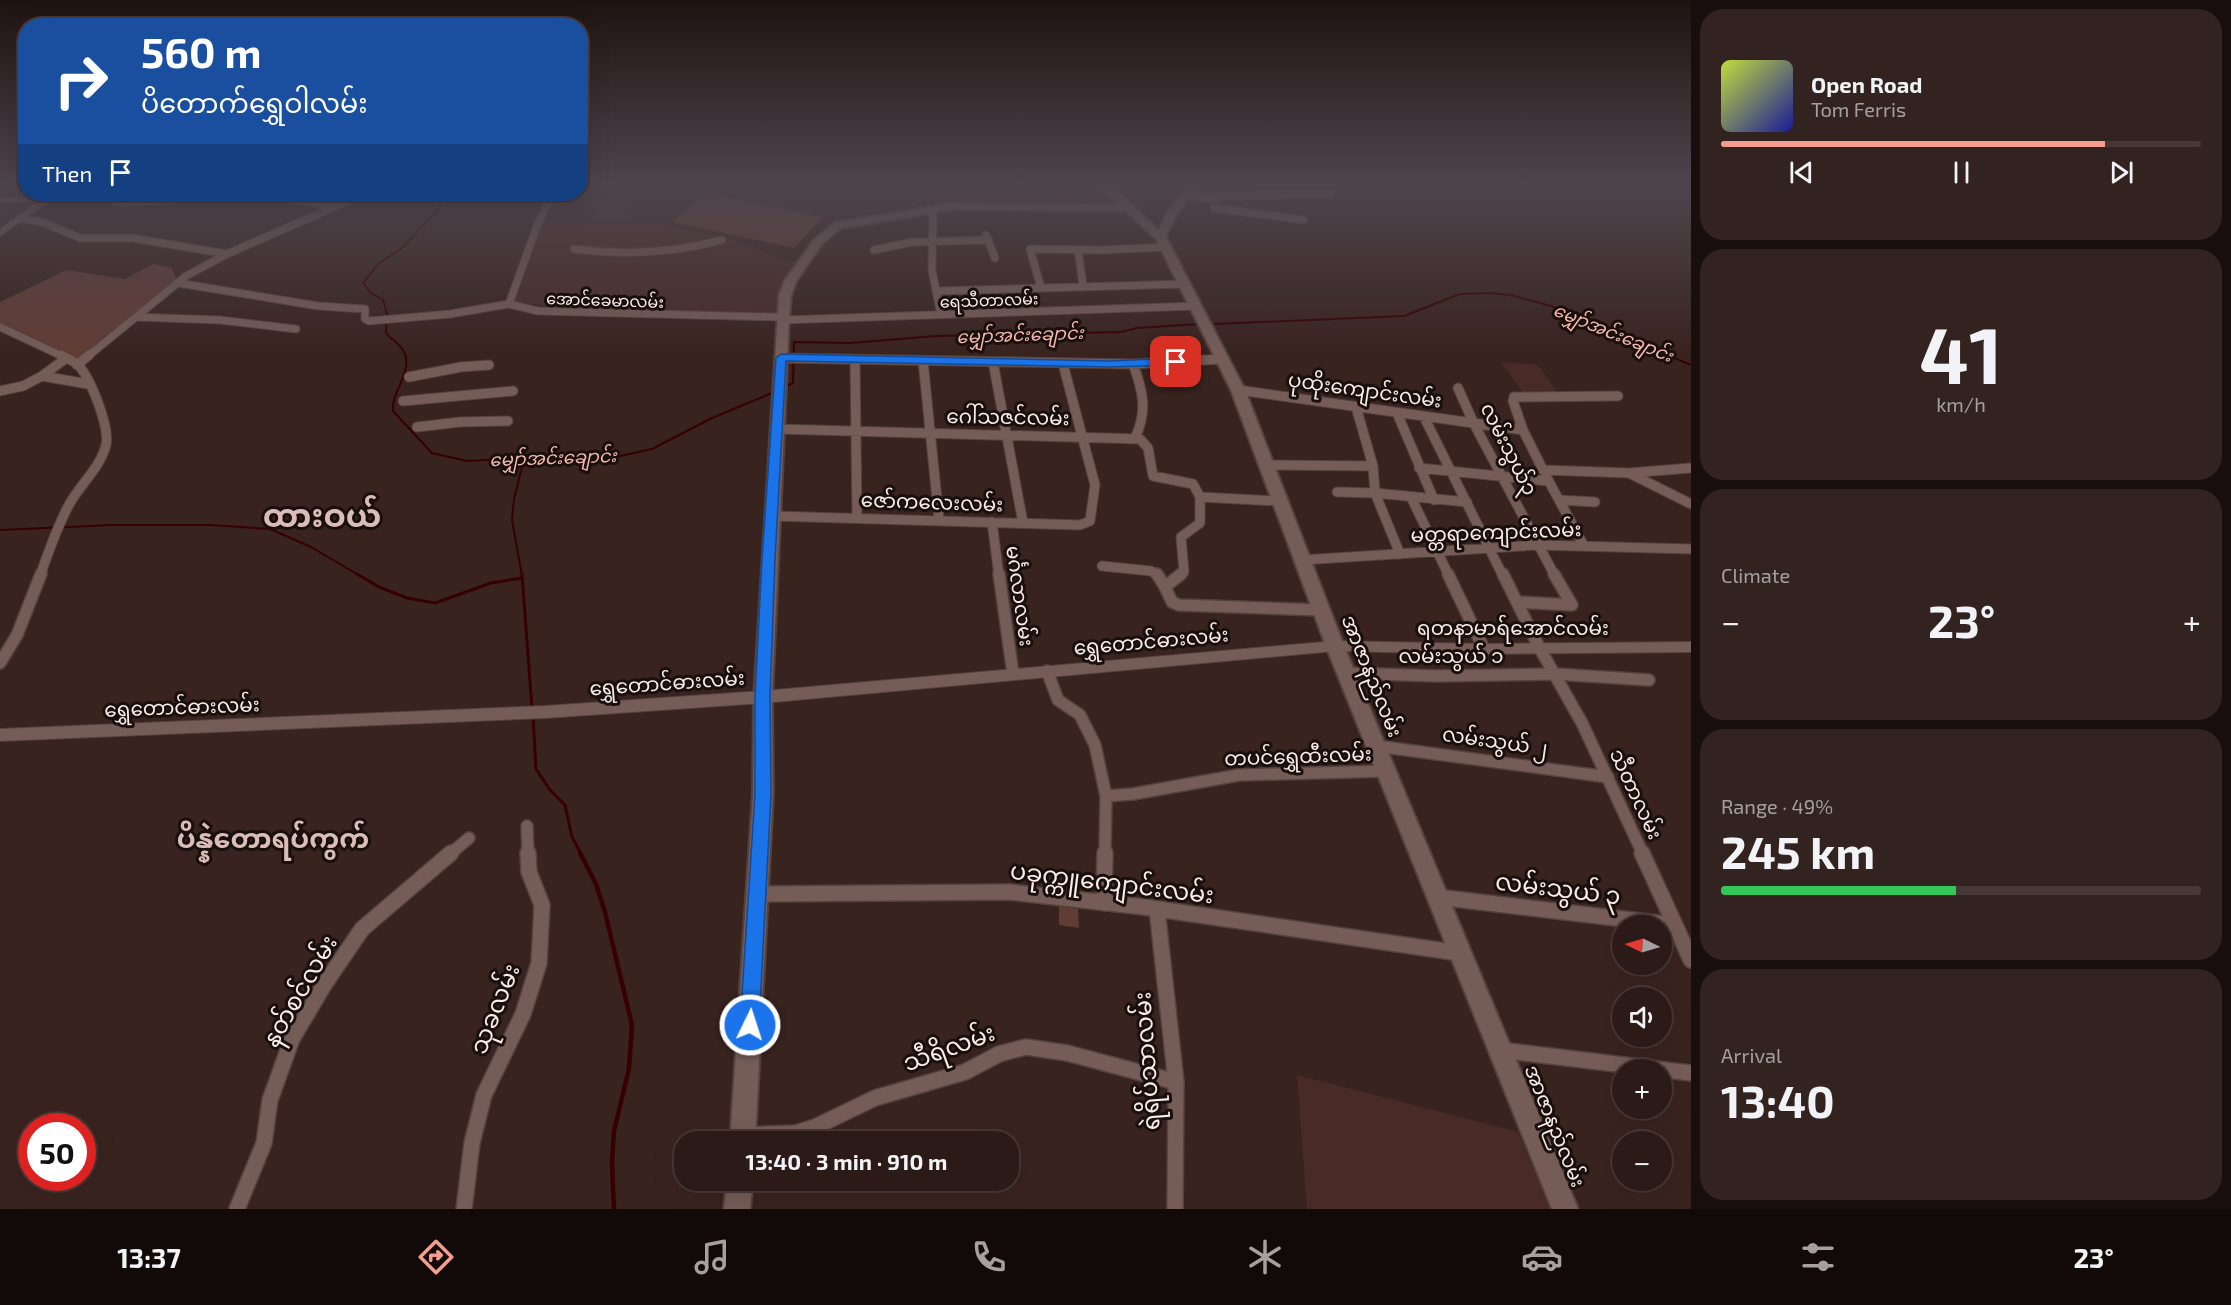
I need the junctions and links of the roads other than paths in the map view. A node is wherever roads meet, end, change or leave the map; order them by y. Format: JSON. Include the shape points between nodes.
{"nodes":[{"id":1,"x":146,"y":240,"type":"edge"},
{"id":2,"x":257,"y":240,"type":"edge"},
{"id":3,"x":532,"y":240,"type":"edge"},
{"id":4,"x":720,"y":240,"type":"edge"},
{"id":5,"x":820,"y":240,"type":"edge"},
{"id":6,"x":920,"y":240,"type":"edge"},
{"id":7,"x":932,"y":240,"type":"edge"},
{"id":8,"x":989,"y":240,"type":"edge"},
{"id":9,"x":1134,"y":240,"type":"edge"},
{"id":10,"x":1167,"y":240,"type":"edge"},
{"id":11,"x":574,"y":249,"type":"dead end"},
{"id":12,"x":874,"y":250,"type":"dead end"},
{"id":13,"x":1078,"y":250,"type":"junction"},
{"id":14,"x":227,"y":254,"type":"junction"},
{"id":15,"x":995,"y":258,"type":"dead end"},
{"id":16,"x":178,"y":283,"type":"junction"},
{"id":17,"x":1185,"y":284,"type":"junction"},
{"id":18,"x":1083,"y":286,"type":"junction"},
{"id":19,"x":1041,"y":288,"type":"junction"},
{"id":20,"x":936,"y":291,"type":"junction"},
{"id":21,"x":509,"y":304,"type":"junction"},
{"id":22,"x":1196,"y":306,"type":"junction"},
{"id":23,"x":941,"y":315,"type":"junction"},
{"id":24,"x":136,"y":317,"type":"junction"},
{"id":25,"x":783,"y":320,"type":"junction"},
{"id":26,"x":0,"y":327,"type":"edge"},
{"id":27,"x":296,"y":329,"type":"dead end"},
{"id":28,"x":14,"y":333,"type":"junction"},
{"id":29,"x":0,"y":340,"type":"edge"},
{"id":30,"x":781,"y":358,"type":"junction"},
{"id":31,"x":65,"y":359,"type":"junction"},
{"id":32,"x":1223,"y":359,"type":"junction"},
{"id":33,"x":855,"y":360,"type":"junction"},
{"id":34,"x":923,"y":361,"type":"junction"},
{"id":35,"x":993,"y":362,"type":"junction"},
{"id":36,"x":1063,"y":364,"type":"junction"},
{"id":37,"x":1133,"y":364,"type":"junction"},
{"id":38,"x":77,"y":365,"type":"junction"},
{"id":39,"x":489,"y":365,"type":"dead end"},
{"id":40,"x":42,"y":376,"type":"junction"},
{"id":41,"x":409,"y":377,"type":"dead end"},
{"id":42,"x":88,"y":384,"type":"junction"},
{"id":43,"x":1458,"y":388,"type":"dead end"},
{"id":44,"x":1238,"y":390,"type":"junction"},
{"id":45,"x":0,"y":391,"type":"edge"},
{"id":46,"x":513,"y":391,"type":"dead end"},
{"id":47,"x":1618,"y":396,"type":"dead end"},
{"id":48,"x":403,"y":401,"type":"dead end"},
{"id":49,"x":1356,"y":407,"type":"junction"},
{"id":50,"x":1397,"y":413,"type":"junction"},
{"id":51,"x":1424,"y":417,"type":"junction"},
{"id":52,"x":508,"y":422,"type":"dead end"},
{"id":53,"x":1474,"y":424,"type":"junction"},
{"id":54,"x":417,"y":427,"type":"dead end"},
{"id":55,"x":778,"y":429,"type":"junction"},
{"id":56,"x":1523,"y":430,"type":"junction"},
{"id":57,"x":856,"y":431,"type":"junction"},
{"id":58,"x":932,"y":434,"type":"junction"},
{"id":59,"x":1008,"y":435,"type":"junction"},
{"id":60,"x":1082,"y":437,"type":"junction"},
{"id":61,"x":1135,"y":438,"type":"junction"},
{"id":62,"x":1268,"y":465,"type":"junction"},
{"id":63,"x":1373,"y":466,"type":"junction"},
{"id":64,"x":1419,"y":468,"type":"junction"},
{"id":65,"x":1691,"y":468,"type":"edge"},
{"id":66,"x":1543,"y":470,"type":"junction"},
{"id":67,"x":1452,"y":472,"type":"junction"},
{"id":68,"x":1629,"y":473,"type":"junction"},
{"id":69,"x":1503,"y":477,"type":"junction"},
{"id":70,"x":1548,"y":481,"type":"junction"},
{"id":71,"x":1337,"y":492,"type":"dead end"},
{"id":72,"x":1375,"y":493,"type":"junction"},
{"id":73,"x":1200,"y":497,"type":"junction"},
{"id":74,"x":1411,"y":497,"type":"junction"},
{"id":75,"x":1434,"y":500,"type":"junction"},
{"id":76,"x":1559,"y":500,"type":"junction"},
{"id":77,"x":1279,"y":501,"type":"junction"},
{"id":78,"x":1467,"y":502,"type":"junction"},
{"id":79,"x":1595,"y":502,"type":"dead end"},
{"id":80,"x":1691,"y":504,"type":"edge"},
{"id":81,"x":773,"y":516,"type":"junction"},
{"id":82,"x":857,"y":517,"type":"junction"},
{"id":83,"x":939,"y":519,"type":"junction"},
{"id":84,"x":992,"y":522,"type":"junction"},
{"id":85,"x":1023,"y":523,"type":"junction"},
{"id":86,"x":1537,"y":545,"type":"junction"},
{"id":87,"x":1584,"y":546,"type":"junction"},
{"id":88,"x":1490,"y":549,"type":"junction"},
{"id":89,"x":1691,"y":549,"type":"edge"},
{"id":90,"x":1439,"y":552,"type":"junction"},
{"id":91,"x":1400,"y":554,"type":"junction"},
{"id":92,"x":1302,"y":560,"type":"junction"},
{"id":93,"x":1101,"y":567,"type":"dead end"},
{"id":94,"x":1165,"y":587,"type":"junction"},
{"id":95,"x":1517,"y":602,"type":"junction"},
{"id":96,"x":1321,"y":610,"type":"junction"},
{"id":97,"x":1335,"y":646,"type":"junction"},
{"id":98,"x":1691,"y":646,"type":"edge"},
{"id":99,"x":1539,"y":647,"type":"junction"},
{"id":100,"x":1484,"y":649,"type":"junction"},
{"id":101,"x":0,"y":663,"type":"edge"},
{"id":102,"x":1047,"y":671,"type":"junction"},
{"id":103,"x":1346,"y":673,"type":"junction"},
{"id":104,"x":1013,"y":674,"type":"junction"},
{"id":105,"x":1556,"y":674,"type":"junction"},
{"id":106,"x":1649,"y":680,"type":"dead end"},
{"id":107,"x":763,"y":697,"type":"junction"},
{"id":108,"x":0,"y":735,"type":"edge"},
{"id":109,"x":1376,"y":746,"type":"junction"},
{"id":110,"x":1386,"y":771,"type":"junction"},
{"id":111,"x":1608,"y":777,"type":"junction"},
{"id":112,"x":1106,"y":796,"type":"junction"},
{"id":113,"x":527,"y":826,"type":"dead end"},
{"id":114,"x":469,"y":838,"type":"dead end"},
{"id":115,"x":758,"y":894,"type":"junction"},
{"id":116,"x":1437,"y":897,"type":"junction"},
{"id":117,"x":1104,"y":903,"type":"junction"},
{"id":118,"x":1157,"y":909,"type":"junction"},
{"id":119,"x":1674,"y":925,"type":"junction"},
{"id":120,"x":1458,"y":953,"type":"junction"},
{"id":121,"x":1691,"y":960,"type":"edge"},
{"id":122,"x":1500,"y":1050,"type":"junction"},
{"id":123,"x":1691,"y":1073,"type":"edge"},
{"id":124,"x":1176,"y":1082,"type":"junction"},
{"id":125,"x":743,"y":1131,"type":"edge"},
{"id":126,"x":802,"y":1131,"type":"edge"},
{"id":127,"x":739,"y":1191,"type":"edge"},
{"id":128,"x":237,"y":1209,"type":"edge"},
{"id":129,"x":464,"y":1209,"type":"edge"},
{"id":130,"x":737,"y":1209,"type":"edge"},
{"id":131,"x":1175,"y":1209,"type":"edge"},
{"id":132,"x":1565,"y":1209,"type":"edge"}],
"edges":[{"from":1,"to":14,"type":"street"},
{"from":2,"to":14,"type":"street"},
{"from":3,"to":21,"type":"street"},
{"from":4,"to":11,"type":"street","via":[[656,254]]},
{"from":5,"to":25,"type":"main road","via":[[790,280]]},
{"from":6,"to":12,"type":"street"},
{"from":7,"to":20,"type":"street"},
{"from":8,"to":15,"type":"street"},
{"from":9,"to":13,"type":"street"},
{"from":10,"to":17,"type":"main road","name":"အာဇာနည်လမ်း"},
{"from":13,"to":18,"type":"street"},
{"from":13,"to":19,"type":"street","via":[[1030,249]]},
{"from":14,"to":16,"type":"street"},
{"from":16,"to":21,"type":"street","via":[[318,306],[365,309],[365,319],[369,321]]},
{"from":16,"to":24,"type":"street"},
{"from":17,"to":18,"type":"street"},
{"from":17,"to":22,"type":"main road","name":"အာဇာနည်လမ်း"},
{"from":18,"to":19,"type":"street"},
{"from":19,"to":20,"type":"street"},
{"from":20,"to":23,"type":"street"},
{"from":21,"to":25,"type":"street","name":"အောင်ခေမာလမ်း","via":[[547,312]]},
{"from":22,"to":23,"type":"street","name":"ရေသီတာလမ်း"},
{"from":22,"to":32,"type":"main road","name":"အာဇာနည်လမ်း"},
{"from":23,"to":25,"type":"street","name":"ရေသီတာလမ်း"},
{"from":24,"to":27,"type":"street"},
{"from":24,"to":38,"type":"street"},
{"from":25,"to":30,"type":"main road"},
{"from":26,"to":28,"type":"street"},
{"from":28,"to":29,"type":"street"},
{"from":28,"to":31,"type":"street"},
{"from":30,"to":33,"type":"street"},
{"from":30,"to":55,"type":"main road"},
{"from":31,"to":38,"type":"street"},
{"from":31,"to":40,"type":"street"},
{"from":32,"to":37,"type":"street"},
{"from":32,"to":44,"type":"main road","name":"အာဇာနည်လမ်း"},
{"from":33,"to":34,"type":"street"},
{"from":33,"to":57,"type":"street"},
{"from":34,"to":35,"type":"street"},
{"from":34,"to":58,"type":"street"},
{"from":35,"to":36,"type":"street"},
{"from":35,"to":59,"type":"street"},
{"from":36,"to":37,"type":"street"},
{"from":36,"to":60,"type":"street"},
{"from":37,"to":61,"type":"street","via":[[1146,398]]},
{"from":38,"to":42,"type":"street"},
{"from":39,"to":41,"type":"street"},
{"from":40,"to":42,"type":"street"},
{"from":40,"to":45,"type":"street","via":[[23,386]]},
{"from":42,"to":101,"type":"street","via":[[108,434],[106,444],[70,502],[9,652]]},
{"from":43,"to":53,"type":"street","name":"လမ်းသွယ်၃"},
{"from":44,"to":49,"type":"street","name":"ပုထိုးကျောင်းလမ်း"},
{"from":44,"to":62,"type":"main road","name":"အာဇာနည်လမ်း"},
{"from":46,"to":48,"type":"street"},
{"from":47,"to":56,"type":"street","via":[[1514,397]]},
{"from":49,"to":50,"type":"street","name":"ပုထိုးကျောင်းလမ်း"},
{"from":49,"to":63,"type":"street"},
{"from":50,"to":51,"type":"street","name":"ပုထိုးကျောင်းလမ်း"},
{"from":50,"to":64,"type":"street"},
{"from":51,"to":53,"type":"street","name":"ပုထိုးကျောင်းလမ်း"},
{"from":51,"to":67,"type":"street","name":"သီတာလမ်း"},
{"from":52,"to":54,"type":"street"},
{"from":53,"to":56,"type":"street","name":"ပုထိုးကျောင်းလမ်း"},
{"from":53,"to":69,"type":"street","name":"လမ်းသွယ်၃"},
{"from":55,"to":57,"type":"street","name":"ဂေါ်သဇင်လမ်း"},
{"from":55,"to":81,"type":"main road"},
{"from":56,"to":66,"type":"street"},
{"from":57,"to":58,"type":"street","name":"ဂေါ်သဇင်လမ်း"},
{"from":57,"to":82,"type":"street"},
{"from":58,"to":59,"type":"street","name":"ဂေါ်သဇင်လမ်း"},
{"from":58,"to":83,"type":"street"},
{"from":59,"to":60,"type":"street","name":"ဂေါ်သဇင်လမ်း"},
{"from":59,"to":85,"type":"street"},
{"from":60,"to":61,"type":"street","name":"ဂေါ်သဇင်လမ်း"},
{"from":60,"to":85,"type":"street","name":"ဇော်ကလေးလမ်း","via":[[1095,485],[1090,521],[1080,525]]},
{"from":61,"to":73,"type":"street","via":[[1148,448],[1153,476],[1193,484]]},
{"from":62,"to":63,"type":"street"},
{"from":62,"to":77,"type":"main road","name":"အာဇာနည်လမ်း"},
{"from":63,"to":72,"type":"street"},
{"from":64,"to":67,"type":"street"},
{"from":64,"to":75,"type":"street"},
{"from":65,"to":68,"type":"street"},
{"from":66,"to":68,"type":"street"},
{"from":66,"to":70,"type":"street"},
{"from":67,"to":69,"type":"street"},
{"from":67,"to":78,"type":"street","name":"သီတာလမ်း"},
{"from":68,"to":80,"type":"street"},
{"from":69,"to":70,"type":"street"},
{"from":69,"to":86,"type":"street","name":"လမ်းသွယ်၃"},
{"from":70,"to":76,"type":"street"},
{"from":71,"to":72,"type":"street"},
{"from":72,"to":74,"type":"street"},
{"from":72,"to":91,"type":"street"},
{"from":73,"to":77,"type":"street"},
{"from":73,"to":94,"type":"street","via":[[1200,523],[1181,537],[1179,545],[1184,572]]},
{"from":74,"to":75,"type":"street"},
{"from":74,"to":90,"type":"street"},
{"from":75,"to":78,"type":"street"},
{"from":76,"to":79,"type":"street"},
{"from":76,"to":87,"type":"street"},
{"from":77,"to":92,"type":"main road","name":"အာဇာနည်လမ်း"},
{"from":78,"to":88,"type":"street","name":"သီတာလမ်း"},
{"from":81,"to":82,"type":"street","name":"ဇော်ကလေးလမ်း"},
{"from":81,"to":107,"type":"main road"},
{"from":82,"to":83,"type":"street","name":"ဇော်ကလေးလမ်း"},
{"from":83,"to":84,"type":"street","name":"ဇော်ကလေးလမ်း"},
{"from":84,"to":85,"type":"street","name":"ဇော်ကလေးလမ်း"},
{"from":84,"to":104,"type":"street","name":"မင်္ဂလာလမ်း"},
{"from":86,"to":87,"type":"street","name":"မတ္တရာကျောင်းလမ်း"},
{"from":86,"to":88,"type":"street","name":"မတ္တရာကျောင်းလမ်း"},
{"from":86,"to":95,"type":"street","name":"လမ်းသွယ်၃","via":[[1572,605]]},
{"from":87,"to":89,"type":"street","name":"မတ္တရာကျောင်းလမ်း"},
{"from":88,"to":90,"type":"street","name":"မတ္တရာကျောင်းလမ်း"},
{"from":88,"to":95,"type":"street","name":"သီတာလမ်း"},
{"from":90,"to":91,"type":"street","name":"မတ္တရာကျောင်းလမ်း"},
{"from":90,"to":100,"type":"street"},
{"from":91,"to":92,"type":"street","name":"မတ္တရာကျောင်းလမ်း"},
{"from":92,"to":96,"type":"main road","name":"အာဇာနည်လမ်း"},
{"from":93,"to":94,"type":"street","via":[[1151,571],[1159,575]]},
{"from":94,"to":96,"type":"street","via":[[1172,602],[1179,605]]},
{"from":95,"to":99,"type":"street","name":"သီတာလမ်း"},
{"from":96,"to":97,"type":"main road","name":"အာဇာနည်လမ်း"},
{"from":97,"to":100,"type":"street","name":"ရတနာမာရ်အောင်လမ်း"},
{"from":97,"to":102,"type":"street","name":"ရွှေတောင်ဓားလမ်း"},
{"from":97,"to":103,"type":"main road","name":"အာဇာနည်လမ်း"},
{"from":98,"to":99,"type":"street","name":"ရတနာမာရ်အောင်လမ်း"},
{"from":99,"to":100,"type":"street","name":"ရတနာမာရ်အောင်လမ်း"},
{"from":99,"to":105,"type":"street","name":"သီတာလမ်း"},
{"from":102,"to":104,"type":"street","name":"ရွှေတောင်ဓားလမ်း"},
{"from":102,"to":112,"type":"street","via":[[1058,700],[1080,714],[1089,728]]},
{"from":103,"to":105,"type":"street","name":"လမ်းသွယ် ၁"},
{"from":103,"to":109,"type":"main road","name":"အာဇာနည်လမ်း"},
{"from":104,"to":107,"type":"street","name":"ရွှေတောင်ဓားလမ်း"},
{"from":105,"to":106,"type":"street","name":"လမ်းသွယ် ၁"},
{"from":105,"to":111,"type":"street","name":"သီတာလမ်း"},
{"from":107,"to":108,"type":"street","name":"ရွှေတောင်ဓားလမ်း","via":[[545,712]]},
{"from":107,"to":115,"type":"main road"},
{"from":109,"to":110,"type":"main road","name":"အာဇာနည်လမ်း"},
{"from":109,"to":111,"type":"street","name":"လမ်းသွယ် ၂"},
{"from":110,"to":112,"type":"street","name":"တပင်ရွှေထီးလမ်း","via":[[1239,775]]},
{"from":110,"to":116,"type":"main road","name":"အာဇာနည်လမ်း"},
{"from":111,"to":119,"type":"street","name":"သီတာလမ်း"},
{"from":112,"to":117,"type":"street"},
{"from":113,"to":129,"type":"street","name":"သုခလမ်း","via":[[529,872],[542,905],[539,963],[523,1014],[484,1095],[472,1143]]},
{"from":114,"to":128,"type":"street","name":"နတ်စင်လမ်း","via":[[362,929],[324,986],[292,1039],[270,1100],[264,1143]]},
{"from":115,"to":117,"type":"street","name":"ပခုက္ကူကျောင်းလမ်း","via":[[1009,892]]},
{"from":115,"to":125,"type":"main road"},
{"from":116,"to":119,"type":"street","name":"လမ်းသွယ် ၃"},
{"from":116,"to":120,"type":"main road","name":"အာဇာနည်လမ်း"},
{"from":117,"to":118,"type":"street","name":"ပခုက္ကူကျောင်းလမ်း"},
{"from":118,"to":120,"type":"street","name":"ပခုက္ကူကျောင်းလမ်း"},
{"from":118,"to":124,"type":"street","name":"ရဲရိပ်သာလမ်း"},
{"from":119,"to":121,"type":"street","name":"သီတာလမ်း"},
{"from":120,"to":122,"type":"main road","name":"အာဇာနည်လမ်း"},
{"from":122,"to":123,"type":"street"},
{"from":122,"to":132,"type":"main road","name":"အာဇာနည်လမ်း"},
{"from":124,"to":126,"type":"street","name":"သီရိလမ်း","via":[[1067,1053],[1026,1047],[999,1054],[965,1072],[875,1098]]},
{"from":124,"to":131,"type":"street","name":"ရဲရိပ်သာလမ်း"},
{"from":127,"to":130,"type":"main road"}]}
